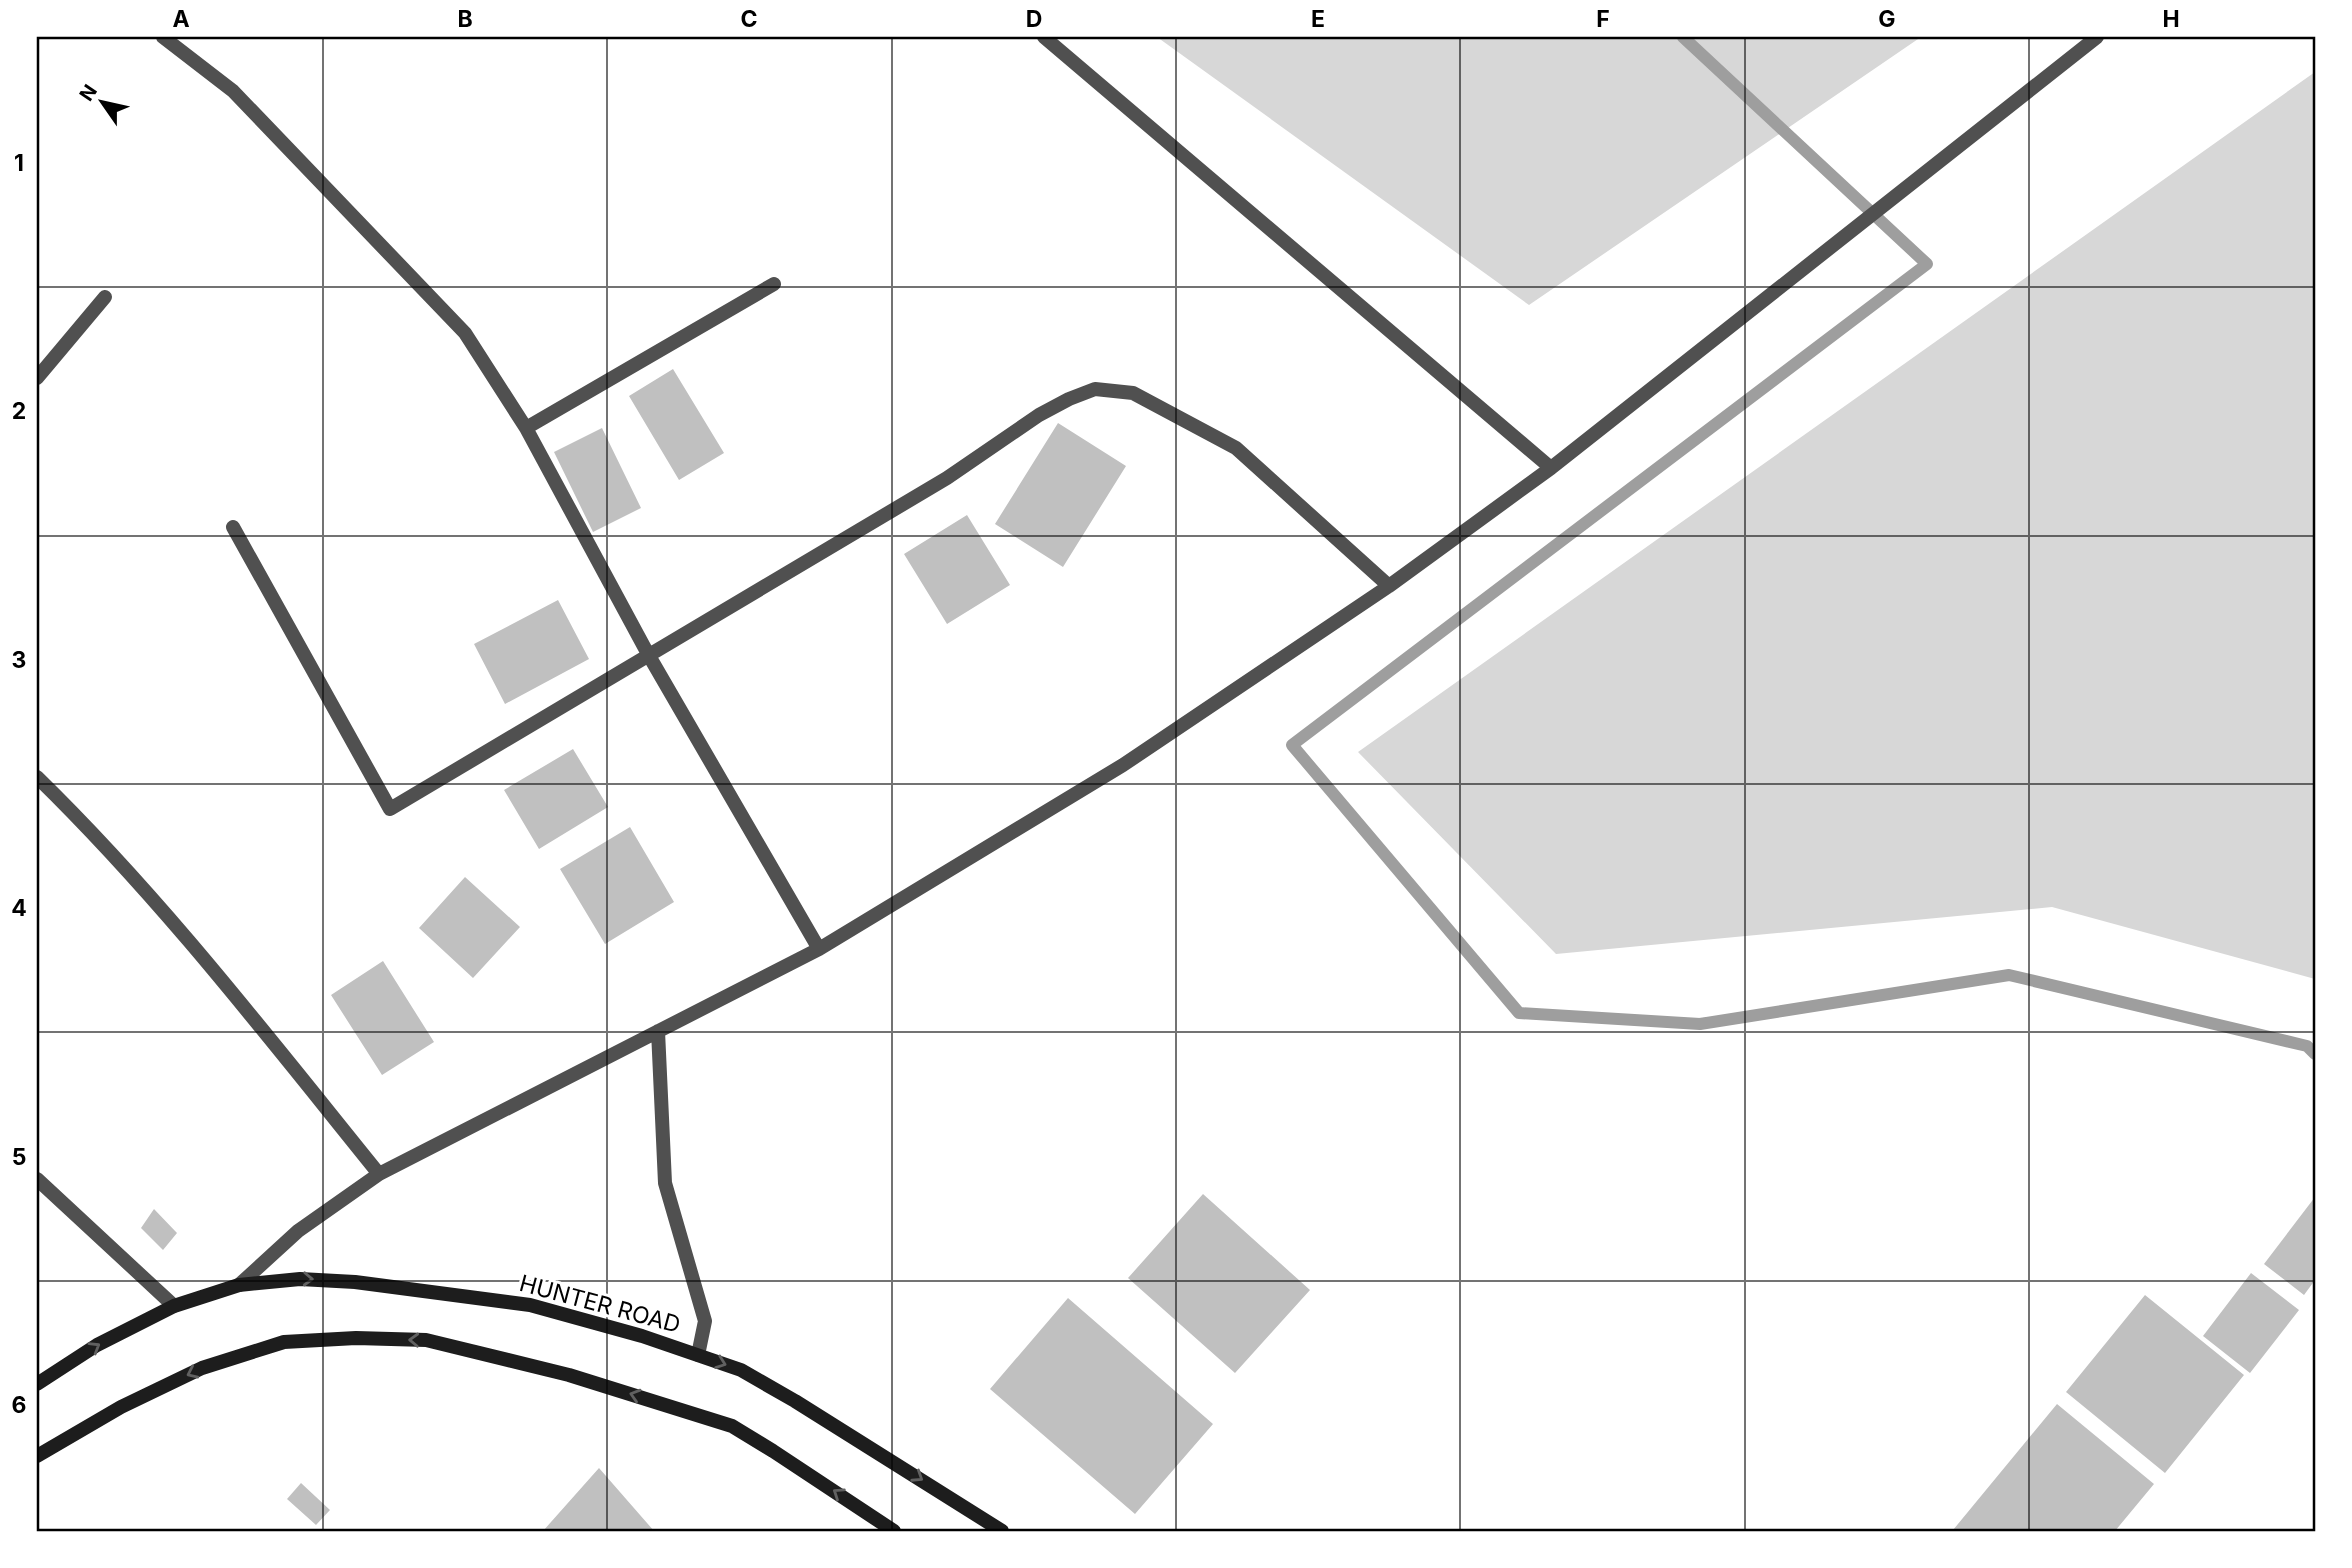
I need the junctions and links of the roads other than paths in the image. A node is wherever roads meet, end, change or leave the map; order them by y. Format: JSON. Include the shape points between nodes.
{"nodes":[{"id":1,"x":163,"y":37,"type":"edge"},
{"id":2,"x":1044,"y":37,"type":"edge"},
{"id":3,"x":2097,"y":37,"type":"edge"},
{"id":4,"x":774,"y":284,"type":"dead end"},
{"id":5,"x":105,"y":297,"type":"dead end"},
{"id":6,"x":37,"y":377,"type":"edge"},
{"id":7,"x":526,"y":428,"type":"junction"},
{"id":8,"x":1551,"y":468,"type":"junction"},
{"id":9,"x":233,"y":527,"type":"dead end"},
{"id":10,"x":1389,"y":586,"type":"junction"},
{"id":11,"x":648,"y":654,"type":"junction"},
{"id":12,"x":37,"y":777,"type":"edge"},
{"id":13,"x":819,"y":949,"type":"junction"},
{"id":14,"x":658,"y":1031,"type":"junction"},
{"id":15,"x":379,"y":1174,"type":"junction"},
{"id":16,"x":37,"y":1179,"type":"edge"},
{"id":17,"x":239,"y":1285,"type":"junction"},
{"id":18,"x":174,"y":1306,"type":"junction"},
{"id":19,"x":698,"y":1355,"type":"junction"},
{"id":20,"x":37,"y":1384,"type":"edge"},
{"id":21,"x":37,"y":1456,"type":"edge"},
{"id":22,"x":894,"y":1531,"type":"edge"},
{"id":23,"x":1002,"y":1531,"type":"edge"}],
"edges":[{"from":1,"to":7,"type":"street","via":[[233,91],[465,333]]},
{"from":2,"to":8,"type":"street"},
{"from":3,"to":8,"type":"street"},
{"from":4,"to":7,"type":"street"},
{"from":5,"to":6,"type":"street"},
{"from":7,"to":11,"type":"street"},
{"from":8,"to":10,"type":"street"},
{"from":9,"to":11,"type":"street","via":[[390,810]]},
{"from":10,"to":11,"type":"street","via":[[1236,448],[1133,393],[1095,389],[1040,415],[947,478]]},
{"from":10,"to":13,"type":"street","via":[[1123,765]]},
{"from":11,"to":13,"type":"street"},
{"from":12,"to":15,"type":"street","via":[[94,833]]},
{"from":13,"to":14,"type":"street"},
{"from":14,"to":15,"type":"street"},
{"from":14,"to":19,"type":"street","via":[[664,1182],[705,1321]]},
{"from":15,"to":17,"type":"street","via":[[298,1231]]},
{"from":16,"to":18,"type":"street"},
{"from":17,"to":18,"type":"main road","name":"HUNTER ROAD"},
{"from":17,"to":19,"type":"main road","name":"HUNTER ROAD","one_way":true,"via":[[300,1279],[355,1282],[530,1305]]},
{"from":20,"to":18,"type":"main road","name":"HUNTER ROAD","one_way":true,"via":[[97,1345]]},
{"from":19,"to":23,"type":"main road","name":"HUNTER ROAD","one_way":true,"via":[[741,1370],[795,1401]]},
{"from":22,"to":21,"type":"main road","one_way":true,"via":[[732,1426],[569,1374],[426,1340],[284,1342],[202,1368],[121,1406]]}]}
